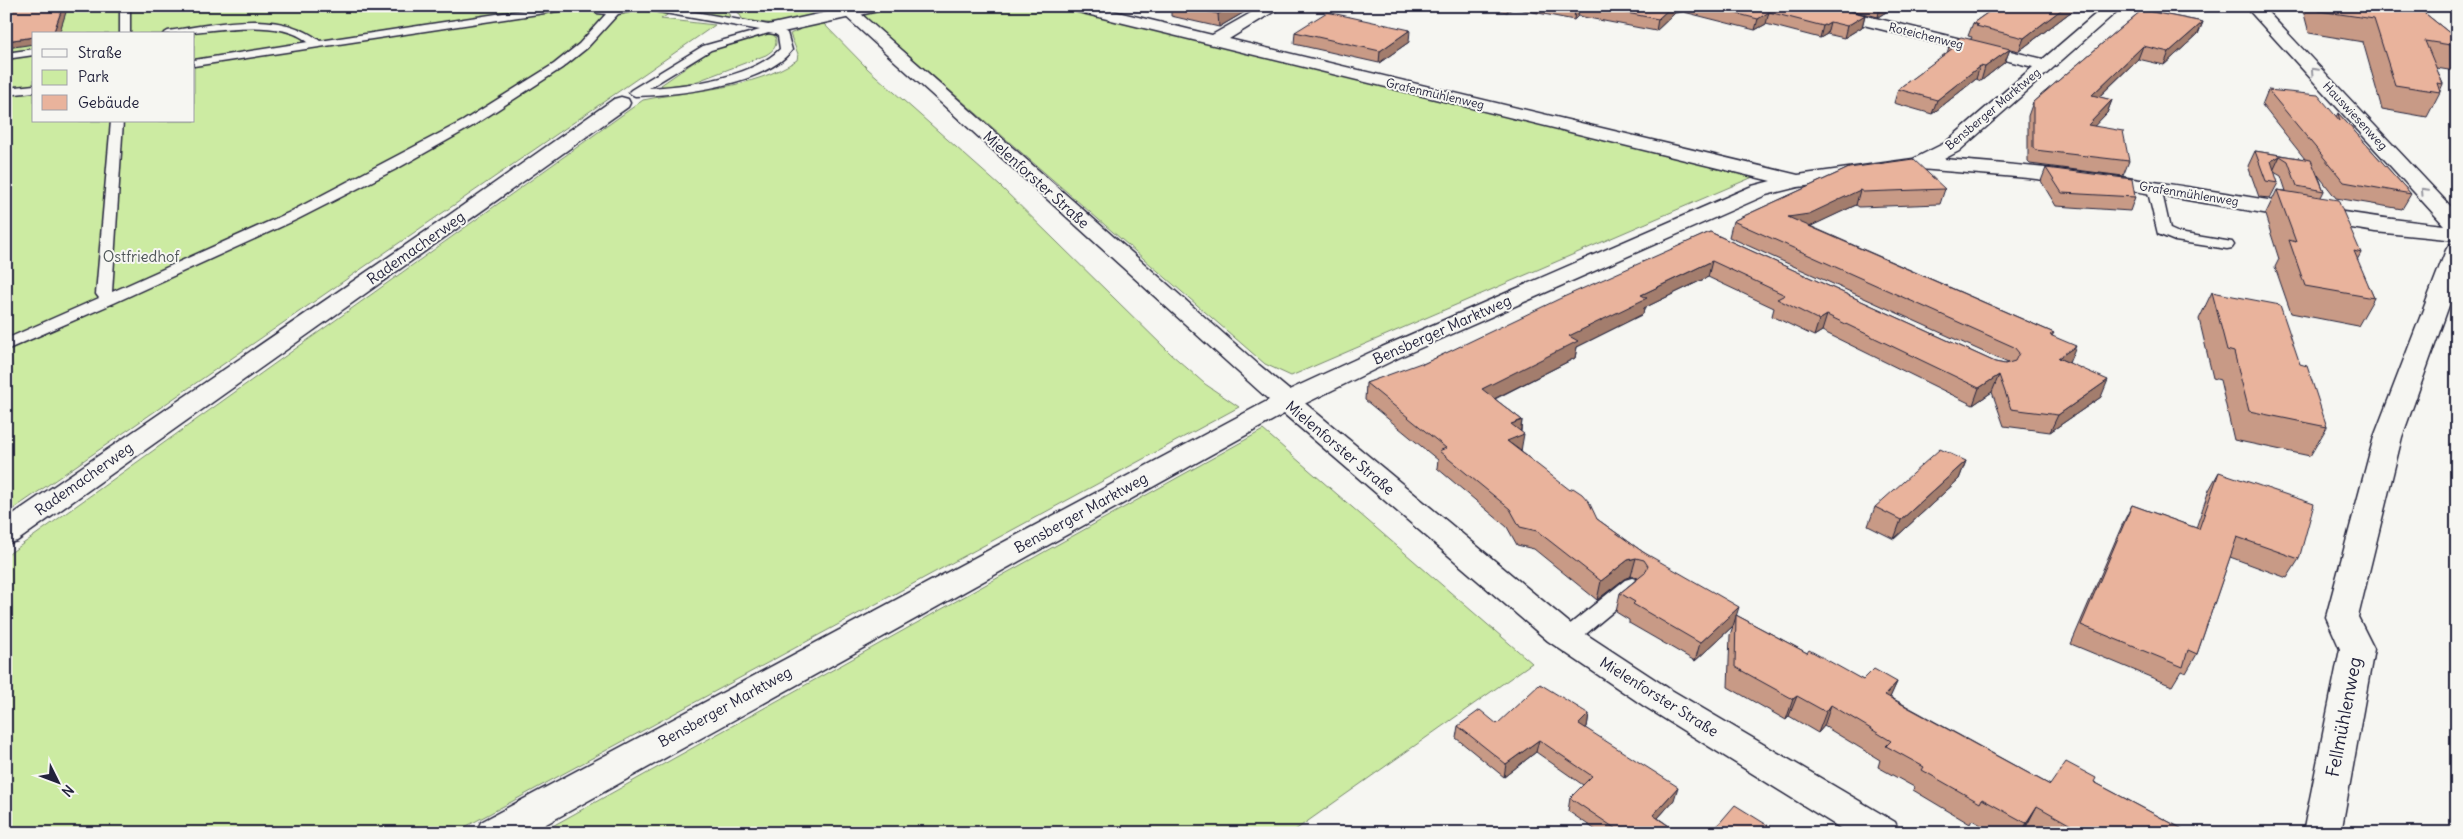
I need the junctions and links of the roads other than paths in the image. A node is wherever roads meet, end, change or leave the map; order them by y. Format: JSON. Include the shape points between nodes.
{"nodes":[{"id":1,"x":125,"y":6,"type":"edge"},
{"id":2,"x":571,"y":6,"type":"edge"},
{"id":3,"x":592,"y":6,"type":"edge"},
{"id":4,"x":641,"y":6,"type":"edge"},
{"id":5,"x":878,"y":6,"type":"edge"},
{"id":6,"x":1072,"y":6,"type":"edge"},
{"id":7,"x":1275,"y":6,"type":"edge"},
{"id":8,"x":1656,"y":6,"type":"edge"},
{"id":9,"x":1687,"y":6,"type":"edge"},
{"id":10,"x":1806,"y":6,"type":"edge"},
{"id":11,"x":2116,"y":6,"type":"edge"},
{"id":12,"x":2253,"y":6,"type":"edge"},
{"id":13,"x":846,"y":9,"type":"edge"},
{"id":14,"x":614,"y":12,"type":"junction"},
{"id":15,"x":774,"y":29,"type":"junction"},
{"id":16,"x":125,"y":32,"type":"edge"},
{"id":17,"x":185,"y":32,"type":"edge"},
{"id":18,"x":1213,"y":41,"type":"junction"},
{"id":19,"x":317,"y":44,"type":"junction"},
{"id":20,"x":32,"y":52,"type":"edge"},
{"id":21,"x":6,"y":56,"type":"edge"},
{"id":22,"x":195,"y":63,"type":"edge"},
{"id":23,"x":2046,"y":65,"type":"junction"},
{"id":24,"x":32,"y":88,"type":"edge"},
{"id":25,"x":6,"y":92,"type":"edge"},
{"id":26,"x":628,"y":97,"type":"junction"},
{"id":27,"x":117,"y":122,"type":"edge"},
{"id":28,"x":1920,"y":163,"type":"junction"},
{"id":29,"x":1798,"y":181,"type":"junction"},
{"id":30,"x":2154,"y":188,"type":"junction"},
{"id":31,"x":1682,"y":225,"type":"junction"},
{"id":32,"x":2457,"y":226,"type":"edge"},
{"id":33,"x":2457,"y":233,"type":"edge"},
{"id":34,"x":1709,"y":238,"type":"edge"},
{"id":35,"x":2227,"y":245,"type":"dead end"},
{"id":36,"x":2457,"y":250,"type":"edge"},
{"id":37,"x":2451,"y":280,"type":"edge"},
{"id":38,"x":109,"y":300,"type":"junction"},
{"id":39,"x":6,"y":345,"type":"edge"},
{"id":40,"x":1286,"y":402,"type":"junction"},
{"id":41,"x":6,"y":534,"type":"edge"},
{"id":42,"x":1632,"y":585,"type":"edge"},
{"id":43,"x":1567,"y":638,"type":"junction"},
{"id":44,"x":495,"y":833,"type":"edge"},
{"id":45,"x":1881,"y":833,"type":"edge"},
{"id":46,"x":2322,"y":833,"type":"edge"}],
"edges":[{"from":1,"to":16,"type":"lane"},
{"from":2,"to":19,"type":"lane"},
{"from":3,"to":14,"type":"lane"},
{"from":4,"to":14,"type":"lane"},
{"from":4,"to":15,"type":"lane"},
{"from":5,"to":13,"type":"street"},
{"from":6,"to":18,"type":"street","name":"Grafenmühlenweg"},
{"from":7,"to":18,"type":"street"},
{"from":8,"to":9,"type":"street"},
{"from":10,"to":23,"type":"street","name":"Roteichenweg"},
{"from":11,"to":23,"type":"street","name":"Bensberger Marktweg"},
{"from":32,"to":12,"type":"street","name":"Hauswiesenweg","one_way":true},
{"from":13,"to":15,"type":"street","name":"Rademacherweg"},
{"from":13,"to":40,"type":"street","name":"Mielenforster Straße"},
{"from":14,"to":38,"type":"lane","via":[[583,46],[558,66],[467,124],[293,216]]},
{"from":15,"to":26,"type":"lane","name":"Rademacherweg","via":[[708,48]]},
{"from":15,"to":26,"type":"lane","via":[[783,35],[786,50],[777,60],[733,77]]},
{"from":17,"to":19,"type":"lane","via":[[236,26],[276,26],[303,32]]},
{"from":18,"to":29,"type":"street","name":"Grafenmühlenweg"},
{"from":19,"to":22,"type":"lane"},
{"from":20,"to":21,"type":"lane"},
{"from":23,"to":28,"type":"street","name":"Bensberger Marktweg","via":[[1952,147]]},
{"from":24,"to":25,"type":"lane"},
{"from":26,"to":41,"type":"street","name":"Rademacherweg","via":[[435,236]]},
{"from":27,"to":38,"type":"lane","via":[[104,294]]},
{"from":28,"to":29,"type":"street","name":"Bensberger Marktweg"},
{"from":28,"to":30,"type":"street","name":"Grafenmühlenweg","via":[[2028,172]]},
{"from":29,"to":31,"type":"street","name":"Bensberger Marktweg","via":[[1760,190]]},
{"from":30,"to":33,"type":"street","name":"Grafenmühlenweg","via":[[2280,202],[2375,225]]},
{"from":30,"to":35,"type":"lane","via":[[2163,231]]},
{"from":31,"to":34,"type":"street"},
{"from":31,"to":40,"type":"street","name":"Bensberger Marktweg","via":[[1391,352]]},
{"from":36,"to":37,"type":"street"},
{"from":37,"to":46,"type":"street","name":"Fellmühlenweg","via":[[2388,437],[2342,617],[2357,649]]},
{"from":38,"to":39,"type":"lane"},
{"from":40,"to":43,"type":"street","name":"Mielenforster Straße"},
{"from":40,"to":44,"type":"street","name":"Bensberger Marktweg"},
{"from":42,"to":43,"type":"lane"},
{"from":43,"to":45,"type":"street","name":"Mielenforster Straße","via":[[1656,697]]}]}
